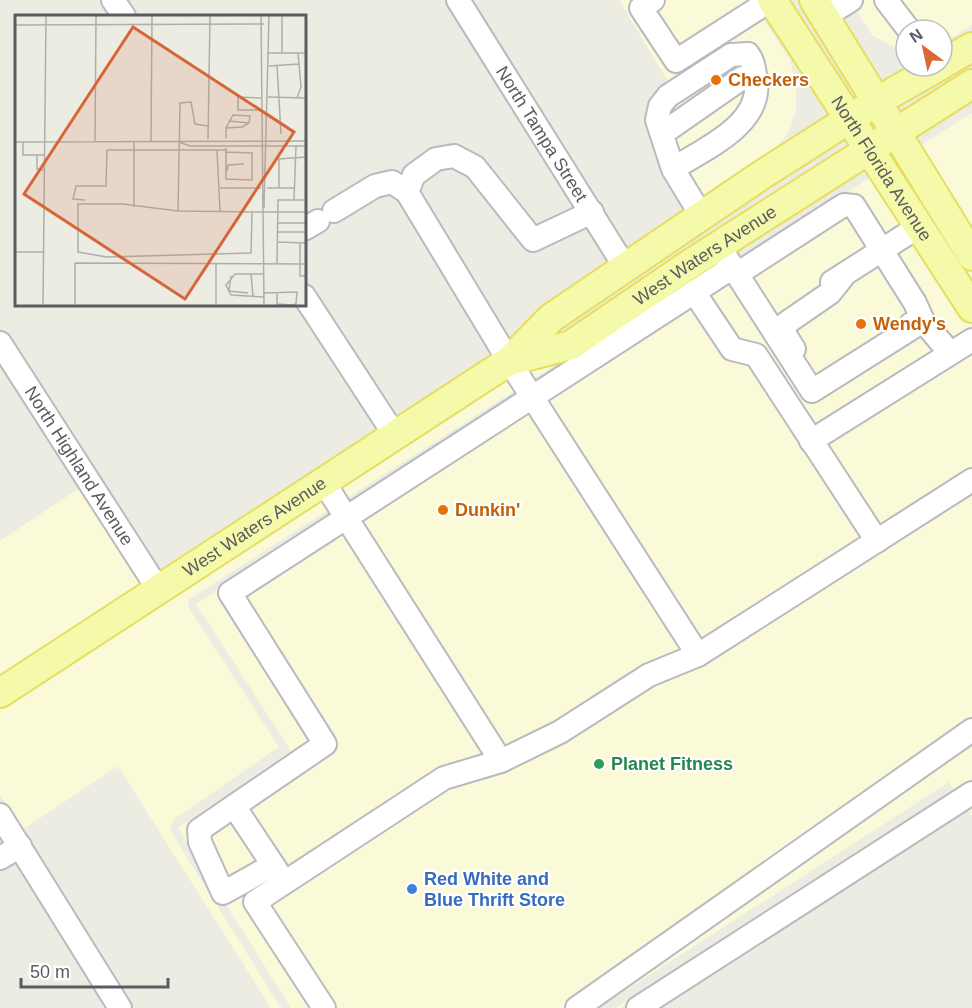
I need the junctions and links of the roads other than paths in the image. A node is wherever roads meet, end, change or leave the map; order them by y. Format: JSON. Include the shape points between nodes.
{"nodes":[{"id":1,"x":113,"y":0,"type":"edge"},
{"id":2,"x":458,"y":0,"type":"edge"},
{"id":3,"x":653,"y":0,"type":"edge"},
{"id":4,"x":772,"y":0,"type":"edge"},
{"id":5,"x":851,"y":0,"type":"edge"},
{"id":6,"x":886,"y":0,"type":"edge"},
{"id":7,"x":819,"y":8,"type":"edge"},
{"id":8,"x":123,"y":15,"type":"edge"},
{"id":9,"x":900,"y":18,"type":"edge"},
{"id":10,"x":972,"y":47,"type":"edge"},
{"id":11,"x":954,"y":57,"type":"edge"},
{"id":12,"x":918,"y":78,"type":"edge"},
{"id":13,"x":972,"y":84,"type":"edge"},
{"id":14,"x":876,"y":102,"type":"junction"},
{"id":15,"x":848,"y":120,"type":"junction"},
{"id":16,"x":894,"y":132,"type":"junction"},
{"id":17,"x":867,"y":150,"type":"junction"},
{"id":18,"x":673,"y":169,"type":"junction"},
{"id":19,"x":407,"y":192,"type":"junction"},
{"id":20,"x":592,"y":212,"type":"junction"},
{"id":21,"x":701,"y":215,"type":"junction"},
{"id":22,"x":319,"y":220,"type":"edge"},
{"id":23,"x":918,"y":227,"type":"junction"},
{"id":24,"x":882,"y":250,"type":"junction"},
{"id":25,"x":972,"y":256,"type":"edge"},
{"id":26,"x":729,"y":262,"type":"junction"},
{"id":27,"x":625,"y":267,"type":"junction"},
{"id":28,"x":845,"y":274,"type":"junction"},
{"id":29,"x":694,"y":292,"type":"junction"},
{"id":30,"x":306,"y":299,"type":"edge"},
{"id":31,"x":660,"y":299,"type":"junction"},
{"id":32,"x":972,"y":308,"type":"edge"},
{"id":33,"x":923,"y":321,"type":"junction"},
{"id":34,"x":768,"y":323,"type":"junction"},
{"id":35,"x":972,"y":340,"type":"edge"},
{"id":36,"x":0,"y":343,"type":"edge"},
{"id":37,"x":950,"y":353,"type":"junction"},
{"id":38,"x":509,"y":361,"type":"junction"},
{"id":39,"x":533,"y":397,"type":"junction"},
{"id":40,"x":394,"y":434,"type":"junction"},
{"id":41,"x":811,"y":441,"type":"junction"},
{"id":42,"x":972,"y":480,"type":"edge"},
{"id":43,"x":323,"y":482,"type":"junction"},
{"id":44,"x":346,"y":518,"type":"junction"},
{"id":45,"x":877,"y":541,"type":"junction"},
{"id":46,"x":158,"y":589,"type":"junction"},
{"id":47,"x":698,"y":655,"type":"junction"},
{"id":48,"x":0,"y":693,"type":"edge"},
{"id":49,"x":972,"y":730,"type":"edge"},
{"id":50,"x":501,"y":761,"type":"junction"},
{"id":51,"x":972,"y":793,"type":"edge"},
{"id":52,"x":234,"y":806,"type":"junction"},
{"id":53,"x":0,"y":815,"type":"edge"},
{"id":54,"x":20,"y":846,"type":"junction"},
{"id":55,"x":0,"y":858,"type":"edge"},
{"id":56,"x":279,"y":873,"type":"junction"},
{"id":57,"x":120,"y":1008,"type":"edge"},
{"id":58,"x":324,"y":1008,"type":"edge"},
{"id":59,"x":578,"y":1008,"type":"edge"},
{"id":60,"x":638,"y":1008,"type":"edge"}],
"edges":[{"from":1,"to":8,"type":"street"},
{"from":2,"to":20,"type":"street","name":"North Tampa Street"},
{"from":3,"to":4,"type":"street","via":[[641,8],[676,61]]},
{"from":4,"to":15,"type":"main road","name":"North Florida Avenue"},
{"from":5,"to":7,"type":"street"},
{"from":6,"to":9,"type":"street"},
{"from":7,"to":14,"type":"main road","name":"North Florida Avenue"},
{"from":10,"to":11,"type":"main road","name":"West Waters Avenue"},
{"from":12,"to":14,"type":"main road","name":"West Waters Avenue"},
{"from":13,"to":16,"type":"main road","name":"West Waters Avenue"},
{"from":14,"to":15,"type":"main road","name":"West Waters Avenue"},
{"from":14,"to":16,"type":"main road","name":"North Florida Avenue"},
{"from":15,"to":17,"type":"main road","name":"North Florida Avenue"},
{"from":15,"to":21,"type":"main road","name":"West Waters Avenue"},
{"from":16,"to":17,"type":"main road","name":"West Waters Avenue"},
{"from":16,"to":25,"type":"main road","name":"North Florida Avenue"},
{"from":17,"to":23,"type":"main road","name":"North Florida Avenue"},
{"from":17,"to":26,"type":"main road","name":"West Waters Avenue"},
{"from":18,"to":18,"type":"street","via":[[741,124],[755,106],[756,86],[749,79],[742,78],[663,133]]},
{"from":18,"to":21,"type":"street"},
{"from":19,"to":20,"type":"street","via":[[414,175],[436,159],[454,156],[475,167],[533,240]]},
{"from":19,"to":22,"type":"street","via":[[392,182],[375,186]]},
{"from":19,"to":38,"type":"street"},
{"from":20,"to":27,"type":"street","name":"North Tampa Street"},
{"from":21,"to":27,"type":"main road","name":"West Waters Avenue"},
{"from":23,"to":24,"type":"street"},
{"from":23,"to":32,"type":"main road","name":"North Florida Avenue"},
{"from":24,"to":26,"type":"street","via":[[854,206],[844,206]]},
{"from":24,"to":28,"type":"street"},
{"from":24,"to":33,"type":"street"},
{"from":26,"to":29,"type":"street"},
{"from":26,"to":31,"type":"main road","name":"West Waters Avenue"},
{"from":26,"to":34,"type":"street"},
{"from":27,"to":38,"type":"main road","name":"West Waters Avenue","via":[[551,318]]},
{"from":28,"to":33,"type":"street","via":[[830,293],[785,324],[785,335],[806,368],[824,372],[884,333]]},
{"from":28,"to":34,"type":"street"},
{"from":29,"to":31,"type":"street"},
{"from":29,"to":41,"type":"street","via":[[732,349],[756,355]]},
{"from":30,"to":40,"type":"street"},
{"from":31,"to":38,"type":"main road","name":"West Waters Avenue","via":[[572,345]]},
{"from":31,"to":39,"type":"street"},
{"from":33,"to":34,"type":"street","via":[[812,391]]},
{"from":33,"to":37,"type":"street"},
{"from":35,"to":37,"type":"street"},
{"from":36,"to":46,"type":"street","name":"North Highland Avenue"},
{"from":37,"to":41,"type":"street"},
{"from":38,"to":39,"type":"street"},
{"from":38,"to":40,"type":"main road","name":"West Waters Avenue"},
{"from":39,"to":44,"type":"street"},
{"from":39,"to":47,"type":"street"},
{"from":40,"to":43,"type":"main road","name":"West Waters Avenue"},
{"from":41,"to":45,"type":"street"},
{"from":42,"to":45,"type":"street"},
{"from":43,"to":44,"type":"street"},
{"from":43,"to":46,"type":"main road","name":"West Waters Avenue"},
{"from":44,"to":50,"type":"street"},
{"from":44,"to":52,"type":"street","via":[[230,593],[325,744]]},
{"from":45,"to":47,"type":"street"},
{"from":46,"to":48,"type":"main road","name":"West Waters Avenue"},
{"from":47,"to":50,"type":"street","via":[[649,675],[560,732]]},
{"from":49,"to":59,"type":"street"},
{"from":50,"to":56,"type":"street","via":[[444,778]]},
{"from":51,"to":60,"type":"street"},
{"from":52,"to":56,"type":"street"},
{"from":52,"to":56,"type":"street","via":[[199,830],[200,842],[223,893]]},
{"from":53,"to":54,"type":"street"},
{"from":54,"to":55,"type":"street"},
{"from":54,"to":57,"type":"street"},
{"from":56,"to":58,"type":"street","via":[[255,902]]}]}
